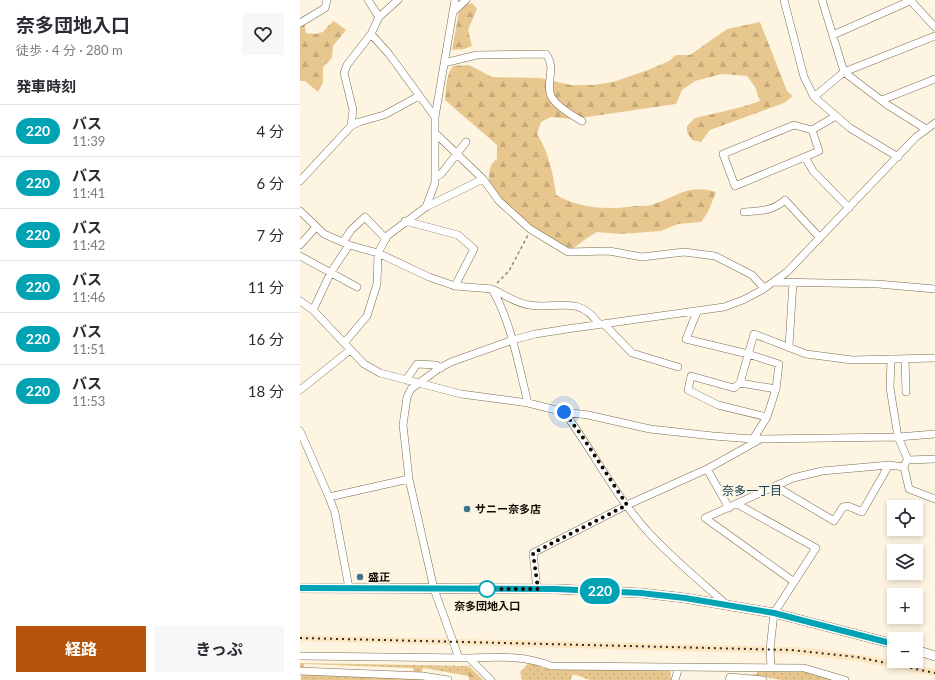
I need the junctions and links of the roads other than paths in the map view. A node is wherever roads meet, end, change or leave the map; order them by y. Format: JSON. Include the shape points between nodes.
{"nodes":[{"id":1,"x":327,"y":0,"type":"edge"},
{"id":2,"x":368,"y":0,"type":"edge"},
{"id":3,"x":398,"y":0,"type":"edge"},
{"id":4,"x":455,"y":0,"type":"edge"},
{"id":5,"x":466,"y":0,"type":"edge"},
{"id":6,"x":784,"y":0,"type":"edge"},
{"id":7,"x":822,"y":0,"type":"edge"},
{"id":8,"x":911,"y":0,"type":"edge"},
{"id":9,"x":453,"y":12,"type":"junction"},
{"id":10,"x":379,"y":17,"type":"junction"},
{"id":11,"x":300,"y":23,"type":"edge"},
{"id":12,"x":935,"y":27,"type":"edge"},
{"id":13,"x":371,"y":34,"type":"junction"},
{"id":14,"x":833,"y":35,"type":"junction"},
{"id":15,"x":935,"y":36,"type":"edge"},
{"id":16,"x":444,"y":64,"type":"junction"},
{"id":17,"x":844,"y":72,"type":"junction"},
{"id":18,"x":935,"y":79,"type":"edge"},
{"id":19,"x":419,"y":96,"type":"junction"},
{"id":20,"x":814,"y":98,"type":"junction"},
{"id":21,"x":882,"y":100,"type":"junction"},
{"id":22,"x":836,"y":116,"type":"junction"},
{"id":23,"x":435,"y":117,"type":"junction"},
{"id":24,"x":582,"y":121,"type":"dead end"},
{"id":25,"x":935,"y":123,"type":"edge"},
{"id":26,"x":351,"y":126,"type":"junction"},
{"id":27,"x":926,"y":129,"type":"junction"},
{"id":28,"x":812,"y":130,"type":"junction"},
{"id":29,"x":435,"y":133,"type":"junction"},
{"id":30,"x":466,"y":142,"type":"dead end"},
{"id":31,"x":457,"y":156,"type":"junction"},
{"id":32,"x":898,"y":156,"type":"junction"},
{"id":33,"x":805,"y":157,"type":"junction"},
{"id":34,"x":435,"y":177,"type":"junction"},
{"id":35,"x":483,"y":179,"type":"junction"},
{"id":36,"x":300,"y":181,"type":"edge"},
{"id":37,"x":426,"y":207,"type":"junction"},
{"id":38,"x":849,"y":208,"type":"junction"},
{"id":39,"x":300,"y":211,"type":"edge"},
{"id":40,"x":744,"y":212,"type":"dead end"},
{"id":41,"x":405,"y":221,"type":"junction"},
{"id":42,"x":316,"y":227,"type":"junction"},
{"id":43,"x":386,"y":238,"type":"junction"},
{"id":44,"x":820,"y":238,"type":"junction"},
{"id":45,"x":346,"y":244,"type":"junction"},
{"id":46,"x":300,"y":245,"type":"edge"},
{"id":47,"x":378,"y":253,"type":"junction"},
{"id":48,"x":300,"y":256,"type":"edge"},
{"id":49,"x":331,"y":272,"type":"junction"},
{"id":50,"x":774,"y":282,"type":"junction"},
{"id":51,"x":793,"y":282,"type":"junction"},
{"id":52,"x":455,"y":286,"type":"junction"},
{"id":53,"x":357,"y":287,"type":"dead end"},
{"id":54,"x":764,"y":288,"type":"junction"},
{"id":55,"x":492,"y":289,"type":"junction"},
{"id":56,"x":935,"y":290,"type":"edge"},
{"id":57,"x":300,"y":301,"type":"edge"},
{"id":58,"x":313,"y":310,"type":"junction"},
{"id":59,"x":697,"y":312,"type":"junction"},
{"id":60,"x":602,"y":324,"type":"junction"},
{"id":61,"x":514,"y":340,"type":"junction"},
{"id":62,"x":345,"y":342,"type":"junction"},
{"id":63,"x":788,"y":346,"type":"junction"},
{"id":64,"x":350,"y":350,"type":"junction"},
{"id":65,"x":748,"y":354,"type":"junction"},
{"id":66,"x":935,"y":358,"type":"edge"},
{"id":67,"x":891,"y":359,"type":"junction"},
{"id":68,"x":905,"y":359,"type":"junction"},
{"id":69,"x":678,"y":367,"type":"dead end"},
{"id":70,"x":441,"y":368,"type":"junction"},
{"id":71,"x":406,"y":380,"type":"junction"},
{"id":72,"x":740,"y":383,"type":"junction"},
{"id":73,"x":418,"y":384,"type":"junction"},
{"id":74,"x":776,"y":389,"type":"junction"},
{"id":75,"x":300,"y":390,"type":"edge"},
{"id":76,"x":906,"y":392,"type":"dead end"},
{"id":77,"x":528,"y":403,"type":"junction"},
{"id":78,"x":564,"y":412,"type":"junction"},
{"id":79,"x":767,"y":417,"type":"junction"},
{"id":80,"x":300,"y":431,"type":"edge"},
{"id":81,"x":935,"y":434,"type":"edge"},
{"id":82,"x":898,"y":437,"type":"junction"},
{"id":83,"x":757,"y":439,"type":"junction"},
{"id":84,"x":935,"y":458,"type":"edge"},
{"id":85,"x":906,"y":463,"type":"junction"},
{"id":86,"x":889,"y":465,"type":"junction"},
{"id":87,"x":707,"y":470,"type":"junction"},
{"id":88,"x":409,"y":478,"type":"junction"},
{"id":89,"x":776,"y":486,"type":"junction"},
{"id":90,"x":330,"y":497,"type":"junction"},
{"id":91,"x":935,"y":499,"type":"edge"},
{"id":92,"x":737,"y":504,"type":"junction"},
{"id":93,"x":627,"y":505,"type":"junction"},
{"id":94,"x":728,"y":508,"type":"junction"},
{"id":95,"x":793,"y":581,"type":"junction"},
{"id":96,"x":300,"y":588,"type":"edge"},
{"id":97,"x":349,"y":588,"type":"junction"},
{"id":98,"x":434,"y":589,"type":"junction"},
{"id":99,"x":538,"y":589,"type":"junction"},
{"id":100,"x":726,"y":604,"type":"junction"},
{"id":101,"x":774,"y":613,"type":"junction"},
{"id":102,"x":887,"y":642,"type":"edge"},
{"id":103,"x":923,"y":652,"type":"edge"},
{"id":104,"x":300,"y":656,"type":"edge"},
{"id":105,"x":935,"y":656,"type":"edge"},
{"id":106,"x":459,"y":658,"type":"junction"},
{"id":107,"x":470,"y":658,"type":"junction"},
{"id":108,"x":771,"y":667,"type":"junction"},
{"id":109,"x":679,"y":668,"type":"junction"},
{"id":110,"x":300,"y":671,"type":"edge"},
{"id":111,"x":448,"y":680,"type":"edge"},
{"id":112,"x":491,"y":680,"type":"edge"},
{"id":113,"x":675,"y":680,"type":"edge"},
{"id":114,"x":729,"y":680,"type":"edge"},
{"id":115,"x":763,"y":680,"type":"edge"},
{"id":116,"x":845,"y":680,"type":"edge"}],
"edges":[{"from":1,"to":11,"type":"street","via":[[325,8]]},
{"from":2,"to":10,"type":"street"},
{"from":3,"to":10,"type":"street"},
{"from":4,"to":9,"type":"street"},
{"from":5,"to":9,"type":"street"},
{"from":6,"to":20,"type":"street","via":[[804,77]]},
{"from":7,"to":14,"type":"street"},
{"from":8,"to":12,"type":"street"},
{"from":8,"to":14,"type":"street"},
{"from":9,"to":16,"type":"street"},
{"from":10,"to":13,"type":"street"},
{"from":13,"to":19,"type":"street"},
{"from":13,"to":26,"type":"street","via":[[354,54],[344,73],[353,110]]},
{"from":14,"to":17,"type":"street"},
{"from":15,"to":17,"type":"street"},
{"from":16,"to":23,"type":"street"},
{"from":16,"to":24,"type":"street","via":[[477,55],[546,54],[551,61],[551,95],[555,101]]},
{"from":17,"to":20,"type":"street"},
{"from":17,"to":21,"type":"street"},
{"from":18,"to":21,"type":"street"},
{"from":19,"to":23,"type":"street"},
{"from":19,"to":26,"type":"street","via":[[384,115]]},
{"from":20,"to":22,"type":"street"},
{"from":21,"to":27,"type":"street"},
{"from":22,"to":28,"type":"street"},
{"from":22,"to":32,"type":"street","via":[[850,128]]},
{"from":23,"to":29,"type":"street"},
{"from":25,"to":27,"type":"street"},
{"from":26,"to":36,"type":"street"},
{"from":27,"to":32,"type":"street"},
{"from":28,"to":33,"type":"street","via":[[819,151]]},
{"from":28,"to":33,"type":"street","via":[[794,125],[723,154],[735,186]]},
{"from":29,"to":31,"type":"street"},
{"from":29,"to":34,"type":"street"},
{"from":30,"to":31,"type":"street"},
{"from":31,"to":34,"type":"street"},
{"from":31,"to":35,"type":"street"},
{"from":32,"to":38,"type":"street"},
{"from":33,"to":38,"type":"street","via":[[813,171]]},
{"from":34,"to":37,"type":"street"},
{"from":35,"to":37,"type":"street"},
{"from":35,"to":54,"type":"street","via":[[499,201],[530,229],[568,252],[609,251],[642,257],[684,252],[715,256],[752,275]]},
{"from":37,"to":41,"type":"street"},
{"from":38,"to":44,"type":"street"},
{"from":39,"to":42,"type":"street"},
{"from":40,"to":44,"type":"street","via":[[765,211],[785,200]]},
{"from":41,"to":43,"type":"street"},
{"from":41,"to":52,"type":"street","via":[[458,235],[474,249]]},
{"from":42,"to":45,"type":"street","via":[[324,234]]},
{"from":42,"to":46,"type":"street"},
{"from":43,"to":45,"type":"street","via":[[365,217],[351,230]]},
{"from":43,"to":47,"type":"street"},
{"from":44,"to":50,"type":"street"},
{"from":45,"to":47,"type":"street"},
{"from":45,"to":49,"type":"street"},
{"from":47,"to":52,"type":"street","via":[[429,278]]},
{"from":47,"to":62,"type":"street","via":[[377,284],[367,316]]},
{"from":48,"to":49,"type":"street"},
{"from":49,"to":53,"type":"street"},
{"from":49,"to":58,"type":"street"},
{"from":50,"to":51,"type":"street"},
{"from":50,"to":54,"type":"street"},
{"from":51,"to":56,"type":"street","via":[[878,284]]},
{"from":51,"to":63,"type":"street"},
{"from":52,"to":55,"type":"street"},
{"from":54,"to":59,"type":"street","via":[[724,307]]},
{"from":55,"to":60,"type":"street","via":[[530,305],[578,306]]},
{"from":55,"to":61,"type":"street"},
{"from":57,"to":58,"type":"street"},
{"from":58,"to":62,"type":"street"},
{"from":59,"to":60,"type":"street"},
{"from":59,"to":65,"type":"street","via":[[686,339]]},
{"from":60,"to":61,"type":"street","via":[[535,334]]},
{"from":60,"to":69,"type":"street","via":[[632,354]]},
{"from":61,"to":70,"type":"street"},
{"from":61,"to":77,"type":"street"},
{"from":62,"to":64,"type":"street"},
{"from":63,"to":65,"type":"street","via":[[754,334]]},
{"from":63,"to":67,"type":"street","via":[[806,354],[852,360]]},
{"from":64,"to":71,"type":"street","via":[[364,364],[380,373]]},
{"from":64,"to":75,"type":"street"},
{"from":65,"to":72,"type":"street"},
{"from":65,"to":74,"type":"street","via":[[779,364]]},
{"from":66,"to":68,"type":"street"},
{"from":67,"to":68,"type":"street"},
{"from":67,"to":82,"type":"street","via":[[890,388]]},
{"from":68,"to":76,"type":"street"},
{"from":70,"to":71,"type":"street","via":[[436,365],[417,364]]},
{"from":70,"to":73,"type":"street"},
{"from":71,"to":73,"type":"street"},
{"from":72,"to":74,"type":"street"},
{"from":72,"to":79,"type":"street","via":[[734,388],[691,376],[688,390],[718,405]]},
{"from":73,"to":77,"type":"street","via":[[461,394]]},
{"from":73,"to":88,"type":"street","via":[[407,397],[404,410]]},
{"from":74,"to":79,"type":"street"},
{"from":77,"to":78,"type":"street"},
{"from":78,"to":83,"type":"street","via":[[650,429]]},
{"from":78,"to":93,"type":"street"},
{"from":79,"to":83,"type":"street"},
{"from":80,"to":90,"type":"street"},
{"from":81,"to":82,"type":"street"},
{"from":82,"to":83,"type":"street"},
{"from":82,"to":85,"type":"street"},
{"from":83,"to":87,"type":"street"},
{"from":84,"to":85,"type":"street"},
{"from":85,"to":86,"type":"street"},
{"from":85,"to":91,"type":"street","via":[[909,489]]},
{"from":86,"to":89,"type":"street","via":[[822,471],[793,478]]},
{"from":86,"to":89,"type":"street","via":[[862,512],[848,506],[843,507],[834,520]]},
{"from":87,"to":93,"type":"street"},
{"from":87,"to":94,"type":"street"},
{"from":88,"to":90,"type":"street"},
{"from":88,"to":98,"type":"street"},
{"from":89,"to":92,"type":"street"},
{"from":90,"to":97,"type":"street"},
{"from":92,"to":94,"type":"street"},
{"from":92,"to":95,"type":"street","via":[[816,548]]},
{"from":93,"to":99,"type":"street","via":[[533,553]]},
{"from":93,"to":100,"type":"street","via":[[650,534]]},
{"from":94,"to":95,"type":"street","via":[[705,518]]},
{"from":95,"to":101,"type":"street"},
{"from":96,"to":97,"type":"main road"},
{"from":97,"to":98,"type":"main road"},
{"from":98,"to":99,"type":"main road"},
{"from":98,"to":106,"type":"street"},
{"from":99,"to":100,"type":"main road","via":[[641,593]]},
{"from":100,"to":101,"type":"main road"},
{"from":101,"to":102,"type":"main road"},
{"from":101,"to":108,"type":"street"},
{"from":103,"to":105,"type":"main road"},
{"from":104,"to":106,"type":"street"},
{"from":106,"to":107,"type":"street"},
{"from":107,"to":109,"type":"street","via":[[538,660],[551,666]]},
{"from":107,"to":112,"type":"street"},
{"from":108,"to":109,"type":"street"},
{"from":108,"to":116,"type":"street","via":[[804,668]]},
{"from":109,"to":113,"type":"street"},
{"from":110,"to":111,"type":"street","via":[[423,676]]},
{"from":114,"to":115,"type":"street","via":[[730,677]]}]}
